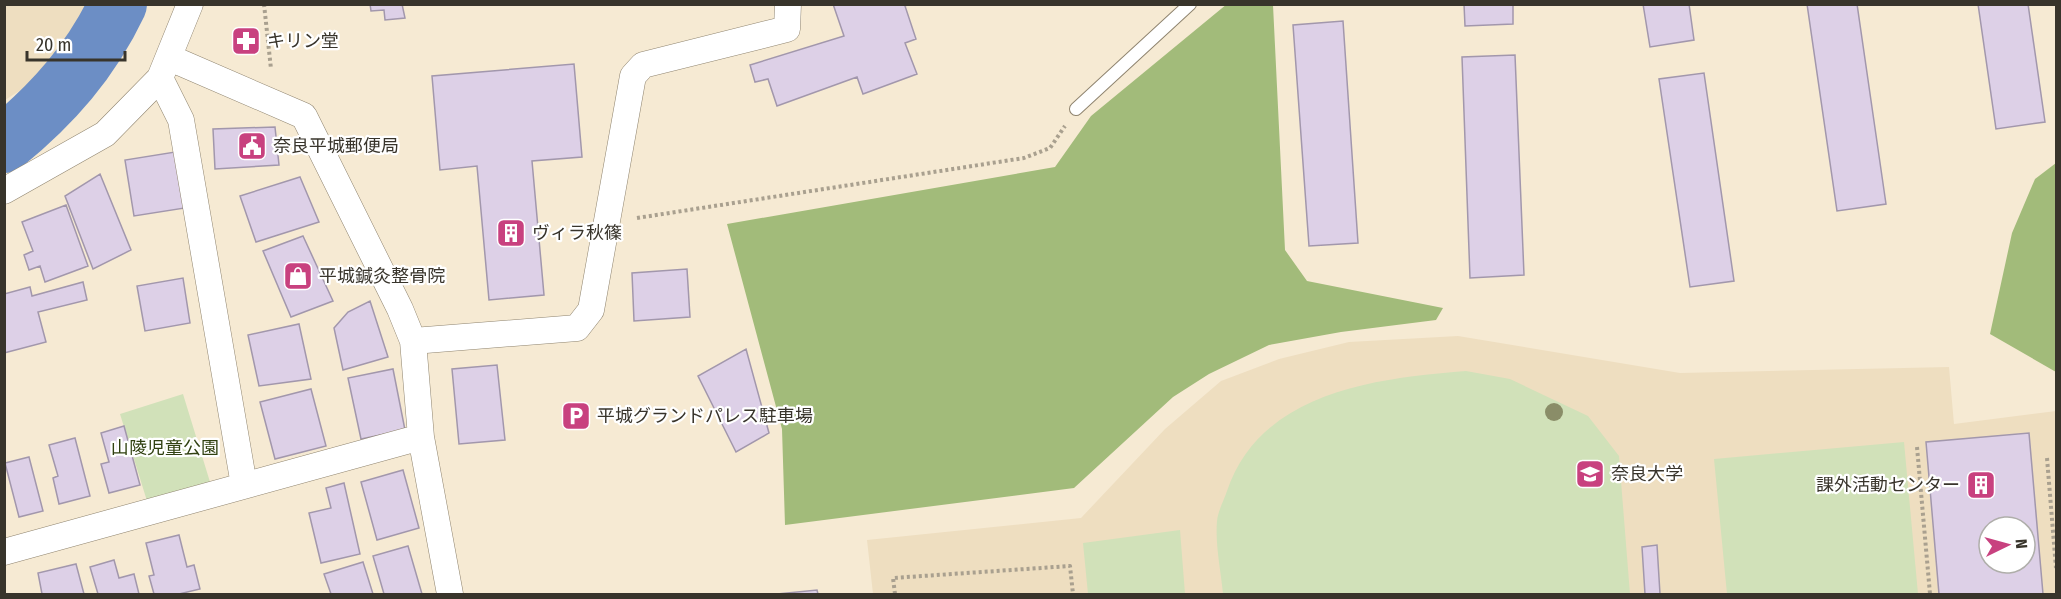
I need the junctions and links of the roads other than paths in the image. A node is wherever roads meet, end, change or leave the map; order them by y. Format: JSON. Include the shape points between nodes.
{"nodes":[{"id":1,"x":190,"y":4,"type":"edge"},
{"id":2,"x":788,"y":4,"type":"edge"},
{"id":3,"x":1190,"y":4,"type":"edge"},
{"id":4,"x":165,"y":68,"type":"junction"},
{"id":5,"x":1076,"y":109,"type":"road end"},
{"id":6,"x":4,"y":191,"type":"edge"},
{"id":7,"x":413,"y":341,"type":"junction"},
{"id":8,"x":421,"y":437,"type":"junction"},
{"id":9,"x":244,"y":485,"type":"junction"},
{"id":10,"x":4,"y":552,"type":"edge"},
{"id":11,"x":450,"y":594,"type":"edge"}],
"edges":[{"from":1,"to":4,"type":"street"},
{"from":2,"to":7,"type":"street","via":[[787,29],[643,64],[633,76],[591,310],[577,328]]},
{"from":3,"to":5,"type":"lane"},
{"from":4,"to":6,"type":"street","via":[[105,134]]},
{"from":4,"to":7,"type":"street","via":[[304,116]]},
{"from":4,"to":9,"type":"street","via":[[181,120]]},
{"from":7,"to":8,"type":"street"},
{"from":8,"to":9,"type":"street"},
{"from":8,"to":11,"type":"street"},
{"from":9,"to":10,"type":"street"}]}
